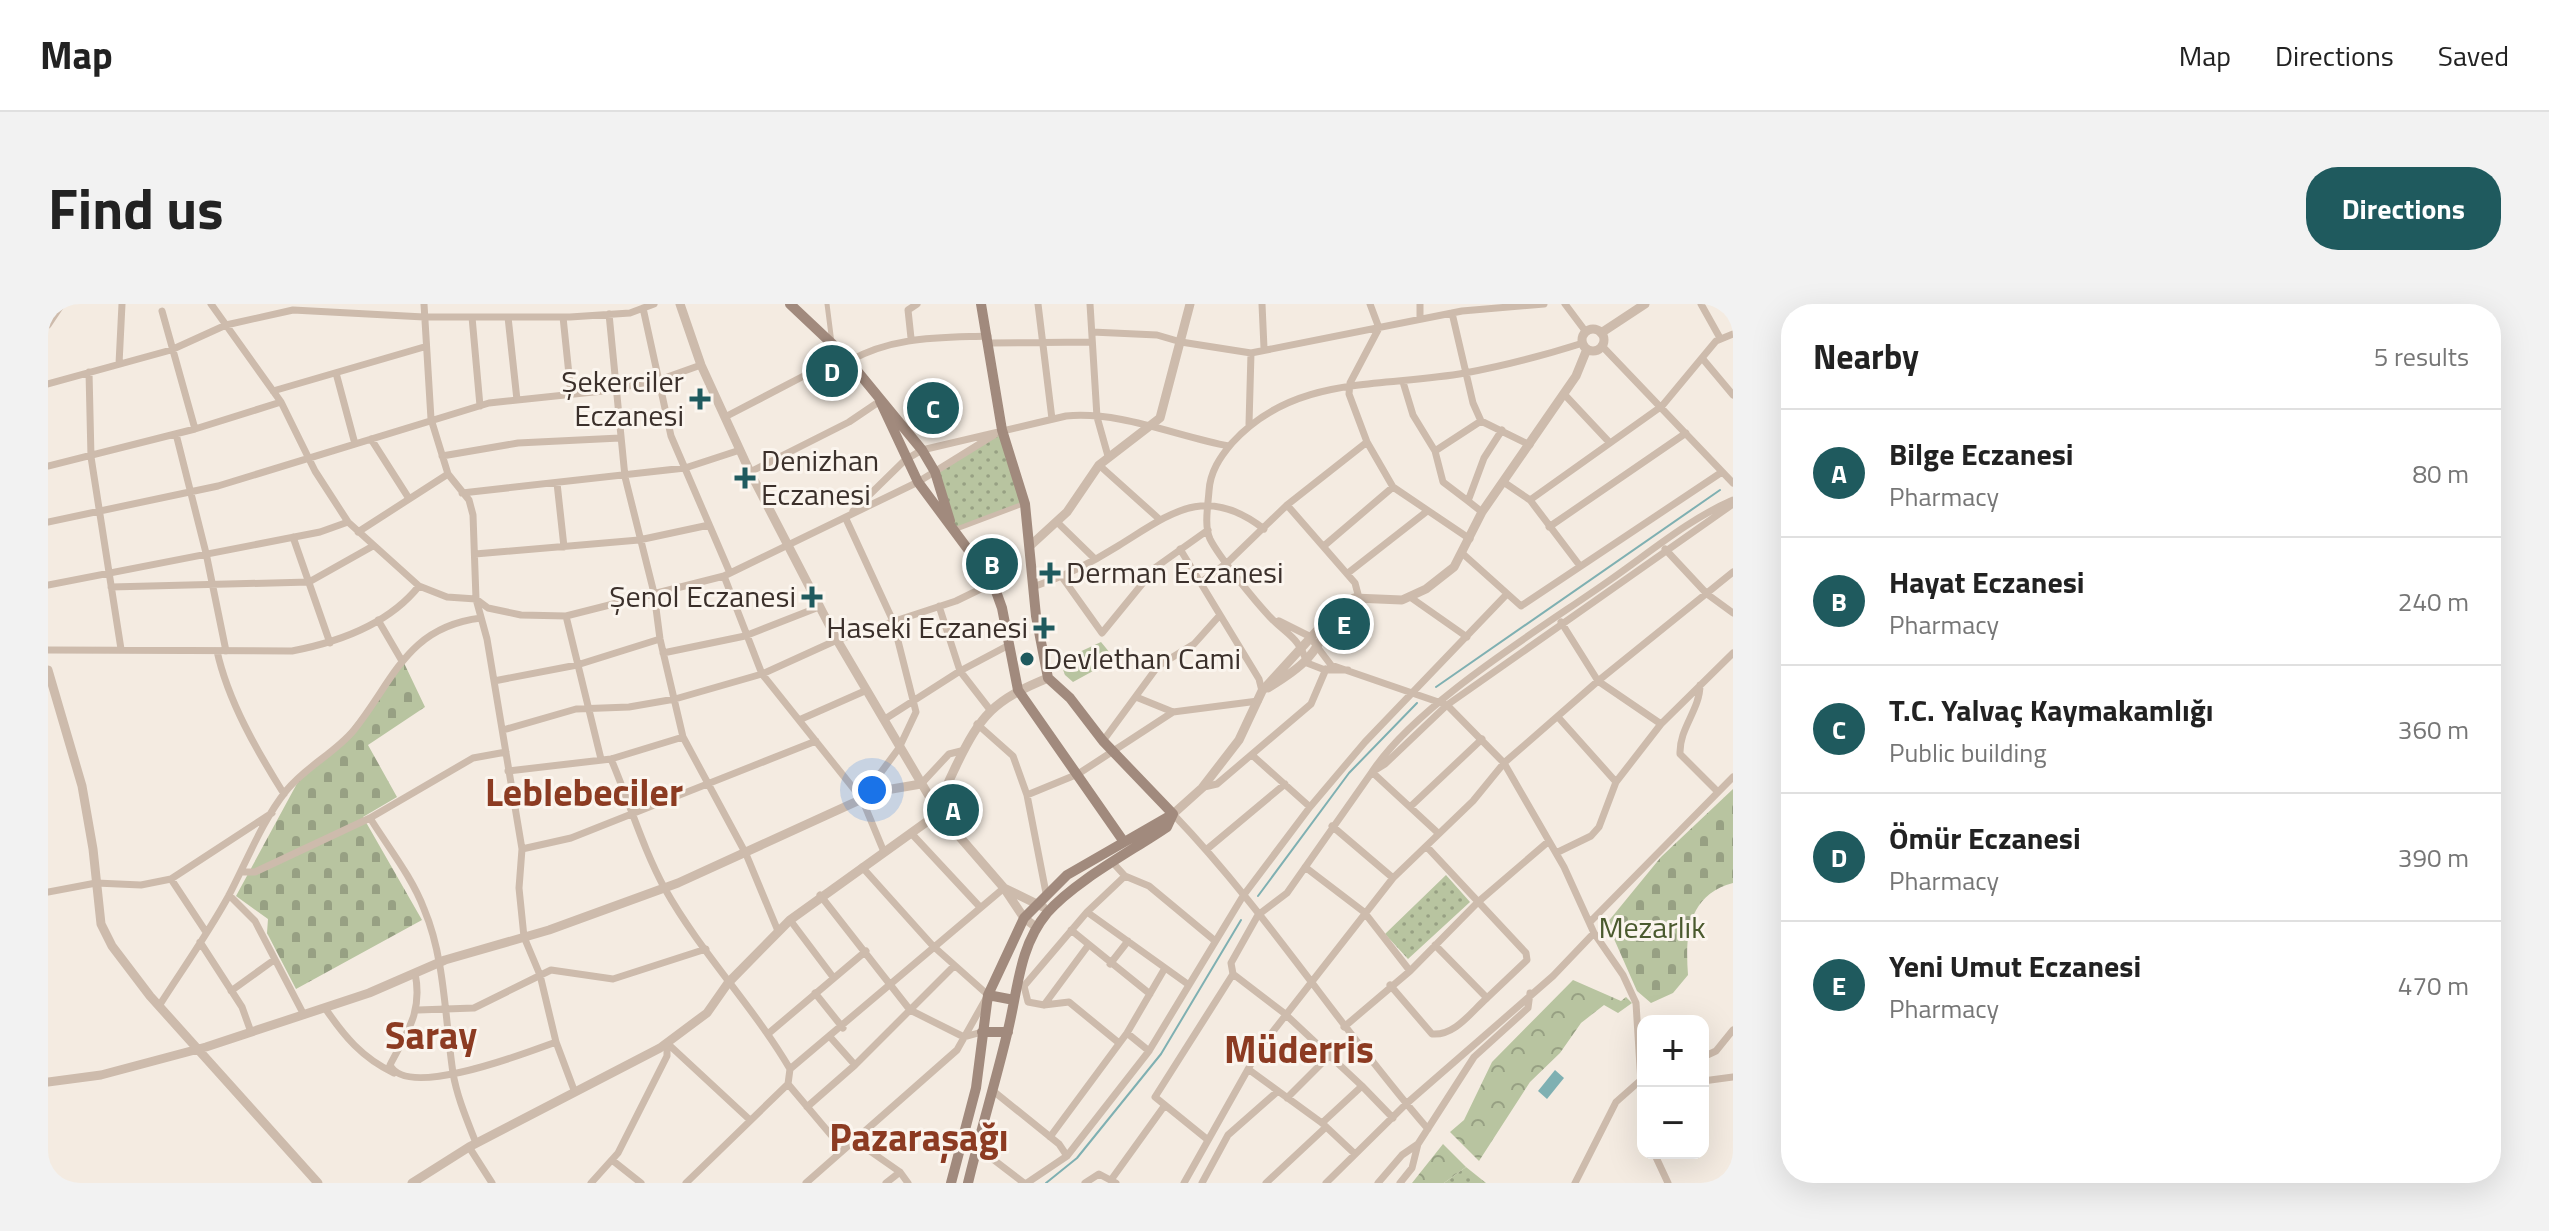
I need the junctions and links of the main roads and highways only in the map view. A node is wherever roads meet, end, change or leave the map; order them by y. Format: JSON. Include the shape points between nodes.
{"nodes":[{"id":1,"x":790,"y":304,"type":"edge"},
{"id":2,"x":981,"y":304,"type":"edge"},
{"id":3,"x":880,"y":401,"type":"junction"},
{"id":4,"x":953,"y":530,"type":"junction"},
{"id":5,"x":1173,"y":814,"type":"junction"},
{"id":6,"x":1124,"y":842,"type":"junction"},
{"id":7,"x":988,"y":995,"type":"junction"},
{"id":8,"x":1014,"y":1000,"type":"junction"},
{"id":9,"x":982,"y":1032,"type":"junction"},
{"id":10,"x":1008,"y":1032,"type":"junction"},
{"id":11,"x":951,"y":1183,"type":"edge"},
{"id":12,"x":968,"y":1183,"type":"edge"}],
"edges":[{"from":1,"to":3,"type":"main road","via":[[847,358]]},
{"from":2,"to":5,"type":"main road","via":[[1002,430],[1025,504],[1048,678]]},
{"from":3,"to":4,"type":"main road","via":[[905,460]]},
{"from":3,"to":4,"type":"main road","via":[[935,472]]},
{"from":4,"to":6,"type":"main road","via":[[993,583],[1018,690]]},
{"from":5,"to":6,"type":"main road"},
{"from":5,"to":8,"type":"main road","via":[[1167,827],[1074,888],[1049,911],[1036,927],[1019,969]]},
{"from":6,"to":7,"type":"main road","via":[[1067,875],[1037,902],[1024,918]]},
{"from":7,"to":8,"type":"main road"},
{"from":7,"to":9,"type":"main road"},
{"from":8,"to":10,"type":"main road"},
{"from":9,"to":10,"type":"main road"},
{"from":9,"to":11,"type":"main road","via":[[976,1088]]},
{"from":10,"to":12,"type":"main road"}]}
